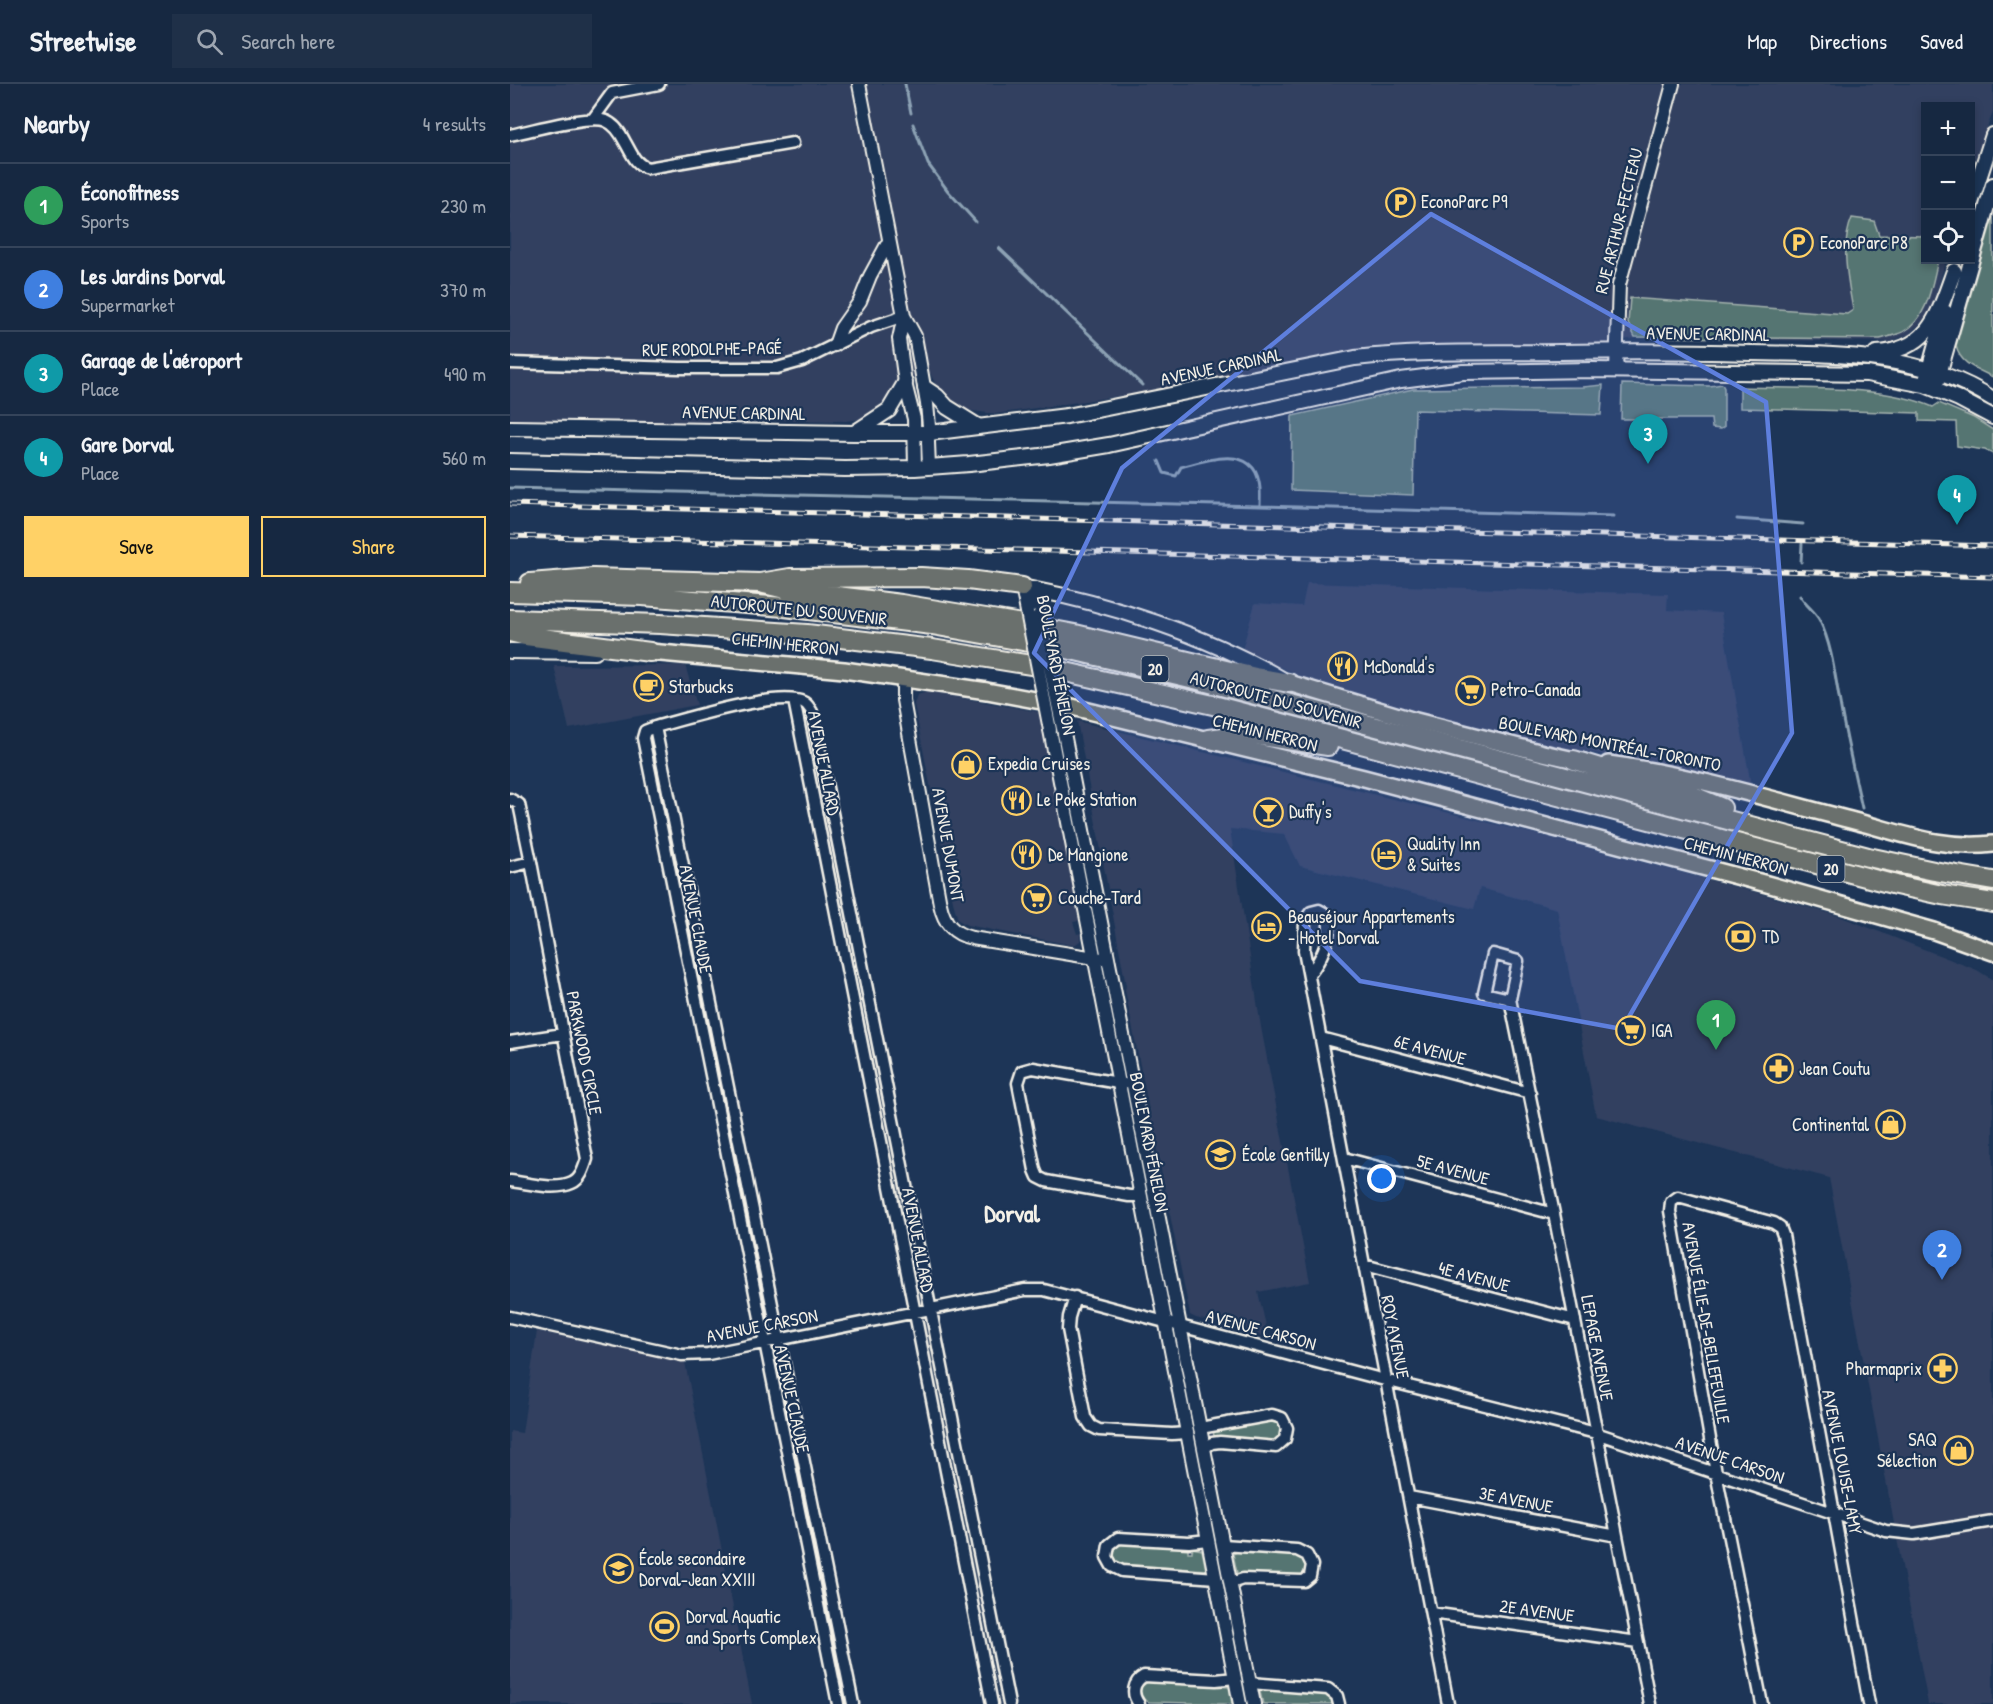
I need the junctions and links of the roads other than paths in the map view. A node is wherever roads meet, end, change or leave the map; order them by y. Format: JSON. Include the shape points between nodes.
{"nodes":[{"id":1,"x":659,"y":84,"type":"edge"},
{"id":2,"x":859,"y":84,"type":"edge"},
{"id":3,"x":1672,"y":84,"type":"edge"},
{"id":4,"x":593,"y":119,"type":"junction"},
{"id":5,"x":510,"y":135,"type":"edge"},
{"id":6,"x":1993,"y":135,"type":"edge"},
{"id":7,"x":793,"y":143,"type":"dead end"},
{"id":8,"x":1993,"y":185,"type":"edge"},
{"id":9,"x":1975,"y":193,"type":"edge"},
{"id":10,"x":889,"y":241,"type":"junction"},
{"id":11,"x":1955,"y":265,"type":"edge"},
{"id":12,"x":904,"y":316,"type":"junction"},
{"id":13,"x":835,"y":345,"type":"junction"},
{"id":14,"x":1616,"y":351,"type":"junction"},
{"id":15,"x":1850,"y":355,"type":"junction"},
{"id":16,"x":510,"y":363,"type":"edge"},
{"id":17,"x":1616,"y":370,"type":"junction"},
{"id":18,"x":1934,"y":372,"type":"junction"},
{"id":19,"x":905,"y":383,"type":"junction"},
{"id":20,"x":1929,"y":386,"type":"junction"},
{"id":21,"x":925,"y":388,"type":"junction"},
{"id":22,"x":1993,"y":399,"type":"edge"},
{"id":23,"x":1993,"y":417,"type":"edge"},
{"id":24,"x":979,"y":427,"type":"junction"},
{"id":25,"x":510,"y":428,"type":"edge"},
{"id":26,"x":854,"y":433,"type":"junction"},
{"id":27,"x":922,"y":433,"type":"junction"},
{"id":28,"x":510,"y":460,"type":"edge"},
{"id":29,"x":922,"y":468,"type":"junction"},
{"id":30,"x":760,"y":583,"type":"junction"},
{"id":31,"x":510,"y":584,"type":"edge"},
{"id":32,"x":1028,"y":588,"type":"junction"},
{"id":33,"x":510,"y":592,"type":"edge"},
{"id":34,"x":1033,"y":613,"type":"junction"},
{"id":35,"x":510,"y":619,"type":"edge"},
{"id":36,"x":510,"y":632,"type":"edge"},
{"id":37,"x":510,"y":651,"type":"edge"},
{"id":38,"x":650,"y":652,"type":"junction"},
{"id":39,"x":903,"y":678,"type":"junction"},
{"id":40,"x":1289,"y":683,"type":"junction"},
{"id":41,"x":794,"y":700,"type":"junction"},
{"id":42,"x":655,"y":727,"type":"junction"},
{"id":43,"x":1208,"y":739,"type":"junction"},
{"id":44,"x":1386,"y":752,"type":"junction"},
{"id":45,"x":1574,"y":760,"type":"junction"},
{"id":46,"x":510,"y":799,"type":"edge"},
{"id":47,"x":1785,"y":835,"type":"junction"},
{"id":48,"x":1993,"y":844,"type":"edge"},
{"id":49,"x":531,"y":862,"type":"junction"},
{"id":50,"x":510,"y":867,"type":"edge"},
{"id":51,"x":1992,"y":881,"type":"edge"},
{"id":52,"x":1991,"y":902,"type":"edge"},
{"id":53,"x":851,"y":911,"type":"junction"},
{"id":54,"x":837,"y":914,"type":"junction"},
{"id":55,"x":1993,"y":952,"type":"edge"},
{"id":56,"x":1108,"y":958,"type":"junction"},
{"id":57,"x":1094,"y":959,"type":"junction"},
{"id":58,"x":1309,"y":975,"type":"junction"},
{"id":59,"x":1510,"y":999,"type":"dead end"},
{"id":60,"x":563,"y":1034,"type":"junction"},
{"id":61,"x":1321,"y":1038,"type":"junction"},
{"id":62,"x":510,"y":1042,"type":"edge"},
{"id":63,"x":1119,"y":1083,"type":"junction"},
{"id":64,"x":1133,"y":1085,"type":"junction"},
{"id":65,"x":1530,"y":1093,"type":"junction"},
{"id":66,"x":889,"y":1102,"type":"junction"},
{"id":67,"x":874,"y":1106,"type":"junction"},
{"id":68,"x":735,"y":1121,"type":"junction"},
{"id":69,"x":720,"y":1124,"type":"junction"},
{"id":70,"x":1344,"y":1158,"type":"junction"},
{"id":71,"x":510,"y":1181,"type":"edge"},
{"id":72,"x":1141,"y":1196,"type":"junction"},
{"id":73,"x":1554,"y":1214,"type":"junction"},
{"id":74,"x":1780,"y":1227,"type":"joint"},
{"id":75,"x":1364,"y":1265,"type":"junction"},
{"id":76,"x":1075,"y":1298,"type":"junction"},
{"id":77,"x":930,"y":1309,"type":"junction"},
{"id":78,"x":916,"y":1312,"type":"junction"},
{"id":79,"x":510,"y":1317,"type":"edge"},
{"id":80,"x":1575,"y":1320,"type":"junction"},
{"id":81,"x":1165,"y":1322,"type":"junction"},
{"id":82,"x":1181,"y":1326,"type":"junction"},
{"id":83,"x":779,"y":1340,"type":"junction"},
{"id":84,"x":764,"y":1343,"type":"junction"},
{"id":85,"x":1386,"y":1381,"type":"junction"},
{"id":86,"x":1200,"y":1428,"type":"junction"},
{"id":87,"x":1596,"y":1432,"type":"junction"},
{"id":88,"x":1187,"y":1433,"type":"junction"},
{"id":89,"x":1204,"y":1448,"type":"junction"},
{"id":90,"x":1716,"y":1473,"type":"junction"},
{"id":91,"x":1409,"y":1497,"type":"junction"},
{"id":92,"x":1835,"y":1514,"type":"junction"},
{"id":93,"x":1993,"y":1521,"type":"edge"},
{"id":94,"x":1617,"y":1536,"type":"junction"},
{"id":95,"x":1208,"y":1540,"type":"junction"},
{"id":96,"x":1223,"y":1545,"type":"junction"},
{"id":97,"x":980,"y":1558,"type":"junction"},
{"id":98,"x":964,"y":1561,"type":"junction"},
{"id":99,"x":826,"y":1572,"type":"junction"},
{"id":100,"x":811,"y":1574,"type":"junction"},
{"id":101,"x":1216,"y":1578,"type":"junction"},
{"id":102,"x":1231,"y":1583,"type":"junction"},
{"id":103,"x":1431,"y":1613,"type":"junction"},
{"id":104,"x":1638,"y":1642,"type":"junction"},
{"id":105,"x":1235,"y":1678,"type":"junction"},
{"id":106,"x":1250,"y":1683,"type":"junction"},
{"id":107,"x":838,"y":1704,"type":"edge"},
{"id":108,"x":853,"y":1704,"type":"edge"},
{"id":109,"x":992,"y":1704,"type":"edge"},
{"id":110,"x":1009,"y":1704,"type":"edge"},
{"id":111,"x":1139,"y":1704,"type":"edge"},
{"id":112,"x":1240,"y":1704,"type":"edge"},
{"id":113,"x":1254,"y":1704,"type":"edge"},
{"id":114,"x":1339,"y":1704,"type":"edge"},
{"id":115,"x":1448,"y":1704,"type":"edge"},
{"id":116,"x":1650,"y":1704,"type":"edge"},
{"id":117,"x":1762,"y":1704,"type":"edge"},
{"id":118,"x":1869,"y":1704,"type":"edge"}],
"edges":[{"from":1,"to":4,"type":"street","via":[[612,93]]},
{"from":2,"to":10,"type":"street"},
{"from":3,"to":14,"type":"street","name":"RUE ARTHUR-FECTEAU","via":[[1619,285]]},
{"from":4,"to":5,"type":"street"},
{"from":4,"to":7,"type":"street","via":[[610,123],[635,160],[648,168]]},
{"from":6,"to":9,"type":"main road"},
{"from":8,"to":18,"type":"main road"},
{"from":10,"to":12,"type":"street"},
{"from":10,"to":13,"type":"street"},
{"from":11,"to":15,"type":"main road","via":[[1936,319],[1920,339],[1892,352]]},
{"from":11,"to":18,"type":"main road"},
{"from":12,"to":13,"type":"street","name":"RUE RODOLPHE-PAGÉ"},
{"from":12,"to":19,"type":"street","via":[[899,339]]},
{"from":12,"to":21,"type":"street","via":[[915,336]]},
{"from":13,"to":16,"type":"street","name":"RUE RODOLPHE-PAGÉ","via":[[777,368]]},
{"from":14,"to":15,"type":"main road","name":"AVENUE CARDINAL"},
{"from":14,"to":17,"type":"street","name":"RUE ARTHUR-FECTEAU"},
{"from":14,"to":24,"type":"main road","name":"AVENUE CARDINAL","via":[[1355,358],[1086,412]]},
{"from":15,"to":18,"type":"main road","name":"AVENUE CARDINAL"},
{"from":17,"to":20,"type":"main road","name":"AVENUE CARDINAL","via":[[1847,373]]},
{"from":17,"to":29,"type":"main road","name":"AVENUE CARDINAL","via":[[1422,376],[1092,448]]},
{"from":18,"to":20,"type":"main road"},
{"from":18,"to":22,"type":"main road","name":"AVENUE CARDINAL","via":[[1964,382]]},
{"from":19,"to":26,"type":"main road","via":[[889,410]]},
{"from":19,"to":27,"type":"street"},
{"from":20,"to":23,"type":"main road","name":"AVENUE CARDINAL"},
{"from":21,"to":24,"type":"main road"},
{"from":21,"to":27,"type":"street","via":[[929,419]]},
{"from":24,"to":27,"type":"main road","name":"AVENUE CARDINAL"},
{"from":25,"to":26,"type":"main road","name":"AVENUE CARDINAL"},
{"from":26,"to":27,"type":"main road","name":"AVENUE CARDINAL"},
{"from":27,"to":29,"type":"street"},
{"from":28,"to":29,"type":"main road","name":"AVENUE CARDINAL"},
{"from":30,"to":31,"type":"highway","via":[[593,578]]},
{"from":30,"to":32,"type":"highway","via":[[790,578],[921,577]]},
{"from":30,"to":40,"type":"highway","via":[[1075,634]]},
{"from":32,"to":34,"type":"street","name":"BOULEVARD FÉNELON"},
{"from":32,"to":40,"type":"main road","name":"BOULEVARD MONTRÉAL-TORONTO","via":[[1111,607],[1154,622],[1261,667]]},
{"from":33,"to":47,"type":"highway","name":"AUTOROUTE DU SOUVENIR","number":"20","via":[[756,604],[875,617],[1031,642],[1199,680]]},
{"from":34,"to":56,"type":"street","name":"BOULEVARD FÉNELON","bridge":true,"via":[[1064,733]]},
{"from":34,"to":57,"type":"street","name":"BOULEVARD FÉNELON","bridge":true,"via":[[1050,730]]},
{"from":35,"to":44,"type":"highway","name":"AUTOROUTE DU SOUVENIR","number":"20","via":[[743,628],[932,649],[1043,667],[1148,690]]},
{"from":36,"to":38,"type":"highway"},
{"from":37,"to":38,"type":"main road","name":"CHEMIN HERRON"},
{"from":38,"to":39,"type":"main road","name":"CHEMIN HERRON"},
{"from":39,"to":43,"type":"main road","name":"CHEMIN HERRON","via":[[1033,699]]},
{"from":39,"to":57,"type":"street","name":"AVENUE DUMONT","via":[[903,700],[938,892],[949,926],[972,938]]},
{"from":40,"to":45,"type":"main road","name":"BOULEVARD MONTRÉAL-TORONTO","via":[[1379,711]]},
{"from":41,"to":42,"type":"street","via":[[777,699],[728,708]]},
{"from":41,"to":53,"type":"street","name":"AVENUE ALLARD","via":[[806,703],[812,712]]},
{"from":41,"to":54,"type":"street","name":"AVENUE ALLARD"},
{"from":42,"to":68,"type":"street","name":"AVENUE CLAUDE"},
{"from":42,"to":69,"type":"street","name":"AVENUE CLAUDE","via":[[645,731],[642,738]]},
{"from":43,"to":44,"type":"highway","via":[[1246,734]]},
{"from":43,"to":55,"type":"main road","name":"CHEMIN HERRON","via":[[1777,887],[1927,929]]},
{"from":44,"to":52,"type":"highway","name":"AUTOROUTE DU SOUVENIR","number":"20","via":[[1896,885]]},
{"from":45,"to":47,"type":"highway","via":[[1670,786]]},
{"from":45,"to":48,"type":"main road","name":"BOULEVARD MONTRÉAL-TORONTO","via":[[1686,777],[1933,843]]},
{"from":46,"to":49,"type":"street","name":"PARKWOOD CIRCLE","via":[[519,804]]},
{"from":47,"to":51,"type":"highway","name":"AUTOROUTE DU SOUVENIR","number":"20","via":[[1910,866]]},
{"from":49,"to":50,"type":"street"},
{"from":49,"to":60,"type":"street","name":"PARKWOOD CIRCLE"},
{"from":53,"to":54,"type":"street"},
{"from":53,"to":66,"type":"street","name":"AVENUE ALLARD"},
{"from":54,"to":67,"type":"street","name":"AVENUE ALLARD"},
{"from":56,"to":57,"type":"street","name":"AVENUE DUMONT"},
{"from":56,"to":64,"type":"street","name":"BOULEVARD FÉNELON"},
{"from":57,"to":63,"type":"street","name":"BOULEVARD FÉNELON"},
{"from":58,"to":58,"type":"street","name":"ROY AVENUE","via":[[1317,965],[1330,926],[1328,915],[1319,910],[1311,912],[1305,920],[1304,951]]},
{"from":58,"to":61,"type":"street","name":"ROY AVENUE"},
{"from":59,"to":65,"type":"street","name":"LEPAGE AVENUE"},
{"from":60,"to":62,"type":"street"},
{"from":60,"to":71,"type":"street","name":"PARKWOOD CIRCLE","via":[[587,1159],[573,1183],[555,1186]]},
{"from":61,"to":65,"type":"street","name":"6E AVENUE"},
{"from":61,"to":70,"type":"street","name":"ROY AVENUE"},
{"from":63,"to":64,"type":"street"},
{"from":63,"to":72,"type":"street","name":"BOULEVARD FÉNELON"},
{"from":63,"to":72,"type":"street","via":[[1029,1068],[1021,1073],[1018,1083],[1038,1177]]},
{"from":64,"to":82,"type":"street","name":"BOULEVARD FÉNELON"},
{"from":65,"to":73,"type":"street","name":"LEPAGE AVENUE"},
{"from":66,"to":67,"type":"street"},
{"from":66,"to":77,"type":"street","name":"AVENUE ALLARD"},
{"from":67,"to":78,"type":"street","name":"AVENUE ALLARD"},
{"from":68,"to":69,"type":"street"},
{"from":68,"to":83,"type":"street","name":"AVENUE CLAUDE"},
{"from":69,"to":84,"type":"street","name":"AVENUE CLAUDE"},
{"from":70,"to":73,"type":"street","name":"5E AVENUE"},
{"from":70,"to":75,"type":"street","name":"ROY AVENUE"},
{"from":72,"to":81,"type":"street","name":"BOULEVARD FÉNELON"},
{"from":73,"to":80,"type":"street","name":"LEPAGE AVENUE"},
{"from":74,"to":90,"type":"street","name":"AVENUE ÉLIE-DE-BELLEFEUILLE","via":[[1678,1197],[1671,1202]]},
{"from":74,"to":92,"type":"street","name":"AVENUE LOUISE-LAMY"},
{"from":75,"to":80,"type":"street","name":"4E AVENUE"},
{"from":75,"to":85,"type":"street","name":"ROY AVENUE"},
{"from":76,"to":77,"type":"street","name":"AVENUE CARSON","via":[[1030,1289]]},
{"from":76,"to":81,"type":"street","name":"AVENUE CARSON"},
{"from":76,"to":88,"type":"street","via":[[1068,1329],[1090,1426],[1099,1430]]},
{"from":77,"to":78,"type":"street","name":"AVENUE CARSON"},
{"from":77,"to":97,"type":"street","name":"AVENUE ALLARD"},
{"from":78,"to":83,"type":"street","name":"AVENUE CARSON"},
{"from":78,"to":98,"type":"street","name":"AVENUE ALLARD"},
{"from":79,"to":84,"type":"street","name":"AVENUE CARSON","via":[[682,1355]]},
{"from":80,"to":87,"type":"street","name":"LEPAGE AVENUE"},
{"from":81,"to":82,"type":"street","name":"AVENUE CARSON"},
{"from":81,"to":88,"type":"street","name":"BOULEVARD FÉNELON"},
{"from":82,"to":85,"type":"street","name":"AVENUE CARSON"},
{"from":82,"to":86,"type":"street","name":"BOULEVARD FÉNELON"},
{"from":83,"to":84,"type":"street","name":"AVENUE CARSON"},
{"from":83,"to":99,"type":"street","name":"AVENUE CLAUDE"},
{"from":84,"to":100,"type":"street","name":"AVENUE CLAUDE"},
{"from":85,"to":87,"type":"street","name":"AVENUE CARSON"},
{"from":85,"to":91,"type":"street","name":"ROY AVENUE"},
{"from":86,"to":89,"type":"street","name":"BOULEVARD FÉNELON"},
{"from":86,"to":89,"type":"street","via":[[1272,1415],[1282,1418],[1287,1428],[1285,1439],[1276,1447],[1220,1442]]},
{"from":87,"to":90,"type":"street","name":"AVENUE CARSON"},
{"from":87,"to":94,"type":"street","name":"LEPAGE AVENUE"},
{"from":88,"to":95,"type":"street","name":"BOULEVARD FÉNELON"},
{"from":89,"to":96,"type":"street","name":"BOULEVARD FÉNELON"},
{"from":90,"to":92,"type":"street","name":"AVENUE CARSON"},
{"from":90,"to":117,"type":"street","name":"AVENUE ÉLIE-DE-BELLEFEUILLE"},
{"from":91,"to":94,"type":"street","name":"3E AVENUE"},
{"from":91,"to":103,"type":"street","name":"ROY AVENUE"},
{"from":92,"to":93,"type":"street","name":"AVENUE CARSON","via":[[1907,1534]]},
{"from":92,"to":118,"type":"street","name":"AVENUE LOUISE-LAMY"},
{"from":94,"to":104,"type":"street","name":"LEPAGE AVENUE"},
{"from":95,"to":101,"type":"street","name":"BOULEVARD FÉNELON"},
{"from":95,"to":101,"type":"street","via":[[1118,1538],[1109,1545],[1107,1557],[1112,1566],[1122,1571]]},
{"from":96,"to":102,"type":"street","name":"BOULEVARD FÉNELON"},
{"from":96,"to":102,"type":"street","via":[[1298,1550],[1312,1564],[1304,1581],[1243,1579]]},
{"from":97,"to":98,"type":"street"},
{"from":97,"to":110,"type":"street","name":"AVENUE ALLARD"},
{"from":98,"to":109,"type":"street","name":"AVENUE ALLARD"},
{"from":99,"to":100,"type":"street"},
{"from":99,"to":108,"type":"street","name":"AVENUE CLAUDE"},
{"from":100,"to":107,"type":"street","name":"AVENUE CLAUDE"},
{"from":101,"to":105,"type":"street","name":"BOULEVARD FÉNELON"},
{"from":102,"to":106,"type":"street","name":"BOULEVARD FÉNELON"},
{"from":103,"to":104,"type":"street","name":"2E AVENUE"},
{"from":103,"to":115,"type":"street","name":"ROY AVENUE"},
{"from":104,"to":116,"type":"street","name":"LEPAGE AVENUE"},
{"from":105,"to":111,"type":"street","via":[[1144,1676],[1135,1686]]},
{"from":105,"to":112,"type":"street","name":"BOULEVARD FÉNELON"},
{"from":106,"to":113,"type":"street","name":"BOULEVARD FÉNELON"},
{"from":106,"to":114,"type":"street","via":[[1324,1688],[1334,1693]]}]}
